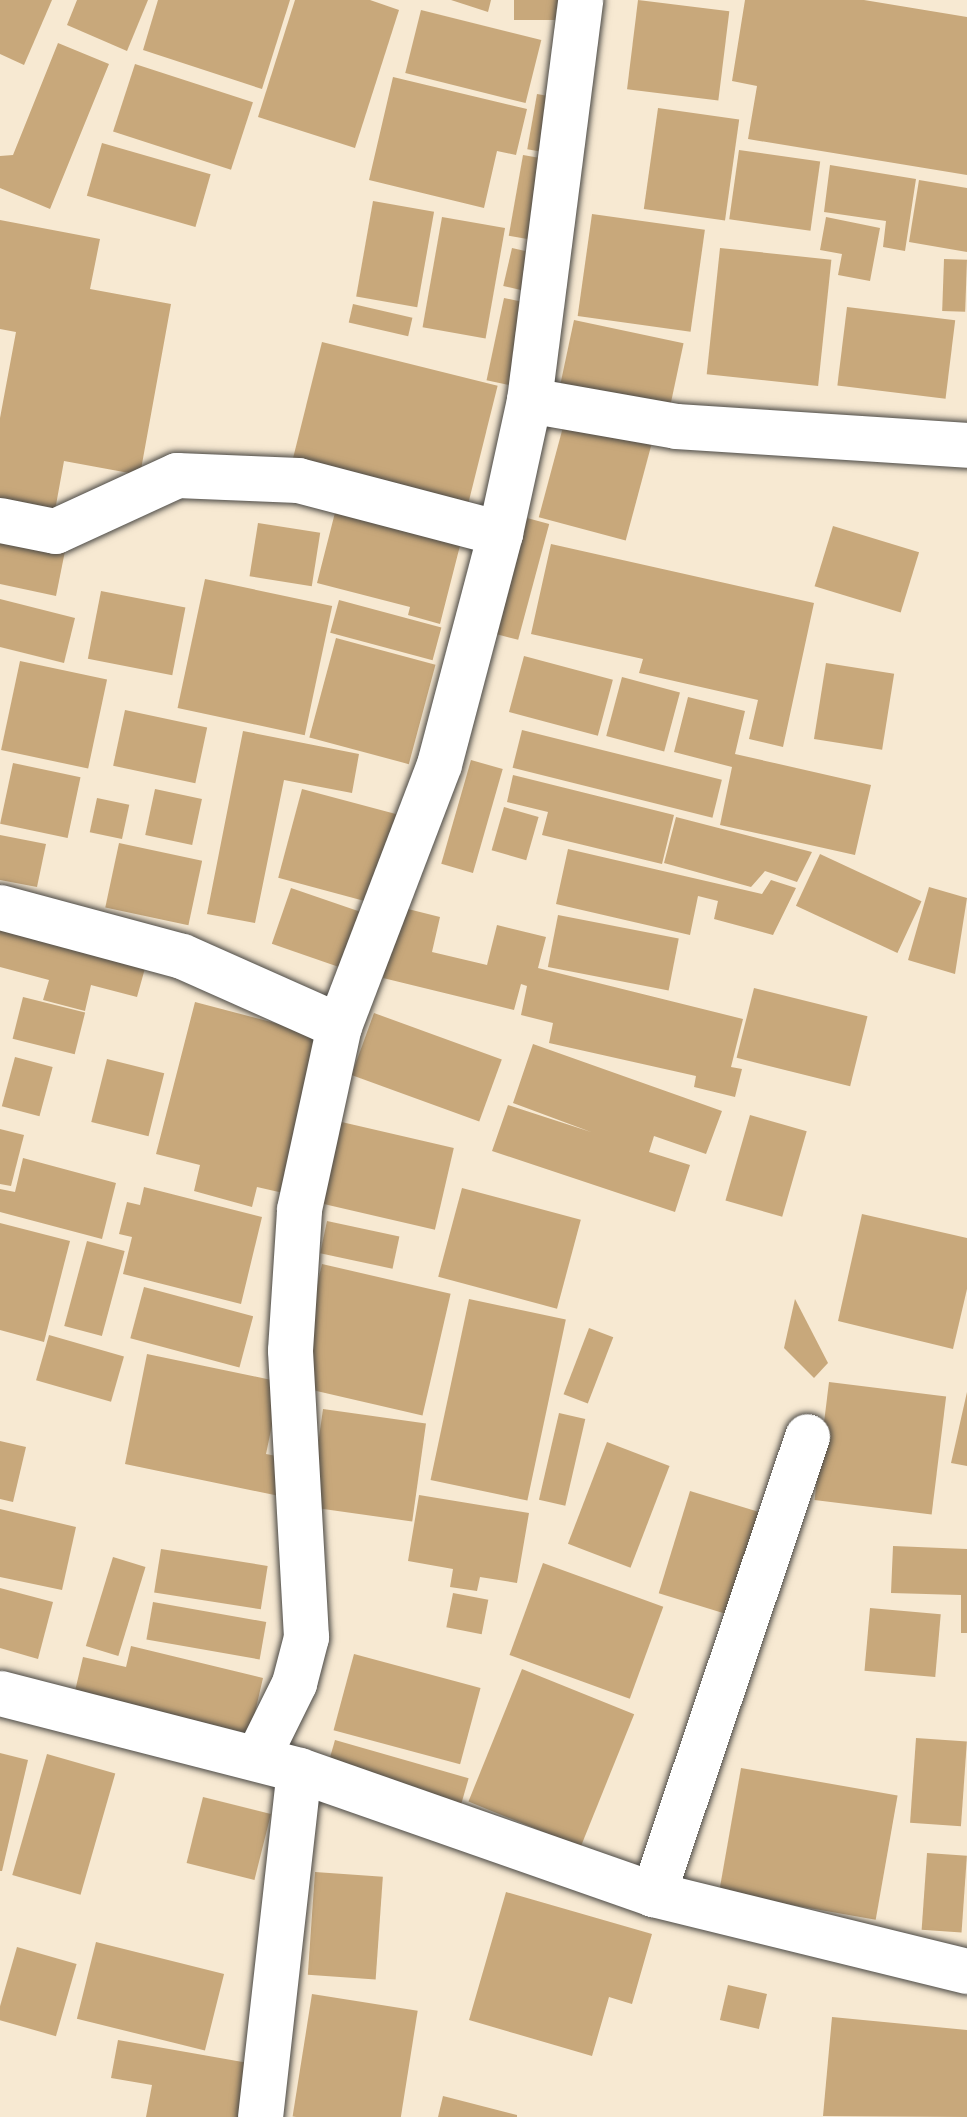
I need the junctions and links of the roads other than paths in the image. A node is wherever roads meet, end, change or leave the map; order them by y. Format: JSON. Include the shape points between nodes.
{"nodes":[{"id":1,"x":580,"y":0,"type":"edge"},
{"id":2,"x":529,"y":400,"type":"junction"},
{"id":3,"x":967,"y":445,"type":"edge"},
{"id":4,"x":0,"y":520,"type":"edge"},
{"id":5,"x":500,"y":533,"type":"junction"},
{"id":6,"x":0,"y":907,"type":"edge"},
{"id":7,"x":339,"y":1027,"type":"junction"},
{"id":8,"x":807,"y":1436,"type":"dead end"},
{"id":9,"x":0,"y":1693,"type":"edge"},
{"id":10,"x":278,"y":1764,"type":"junction"},
{"id":11,"x":653,"y":1894,"type":"junction"},
{"id":12,"x":967,"y":1971,"type":"edge"},
{"id":13,"x":260,"y":2117,"type":"edge"}],
"edges":[{"from":1,"to":2,"type":"street"},
{"from":2,"to":3,"type":"street","via":[[676,426]]},
{"from":2,"to":5,"type":"street"},
{"from":4,"to":5,"type":"street","via":[[55,531],[176,475],[298,480]]},
{"from":5,"to":7,"type":"street","via":[[439,764]]},
{"from":6,"to":7,"type":"street","via":[[182,956]]},
{"from":7,"to":10,"type":"street","via":[[299,1209],[290,1350],[305,1636]]},
{"from":8,"to":11,"type":"street"},
{"from":9,"to":10,"type":"street"},
{"from":10,"to":11,"type":"street"},
{"from":10,"to":13,"type":"street"},
{"from":11,"to":12,"type":"street"}]}
